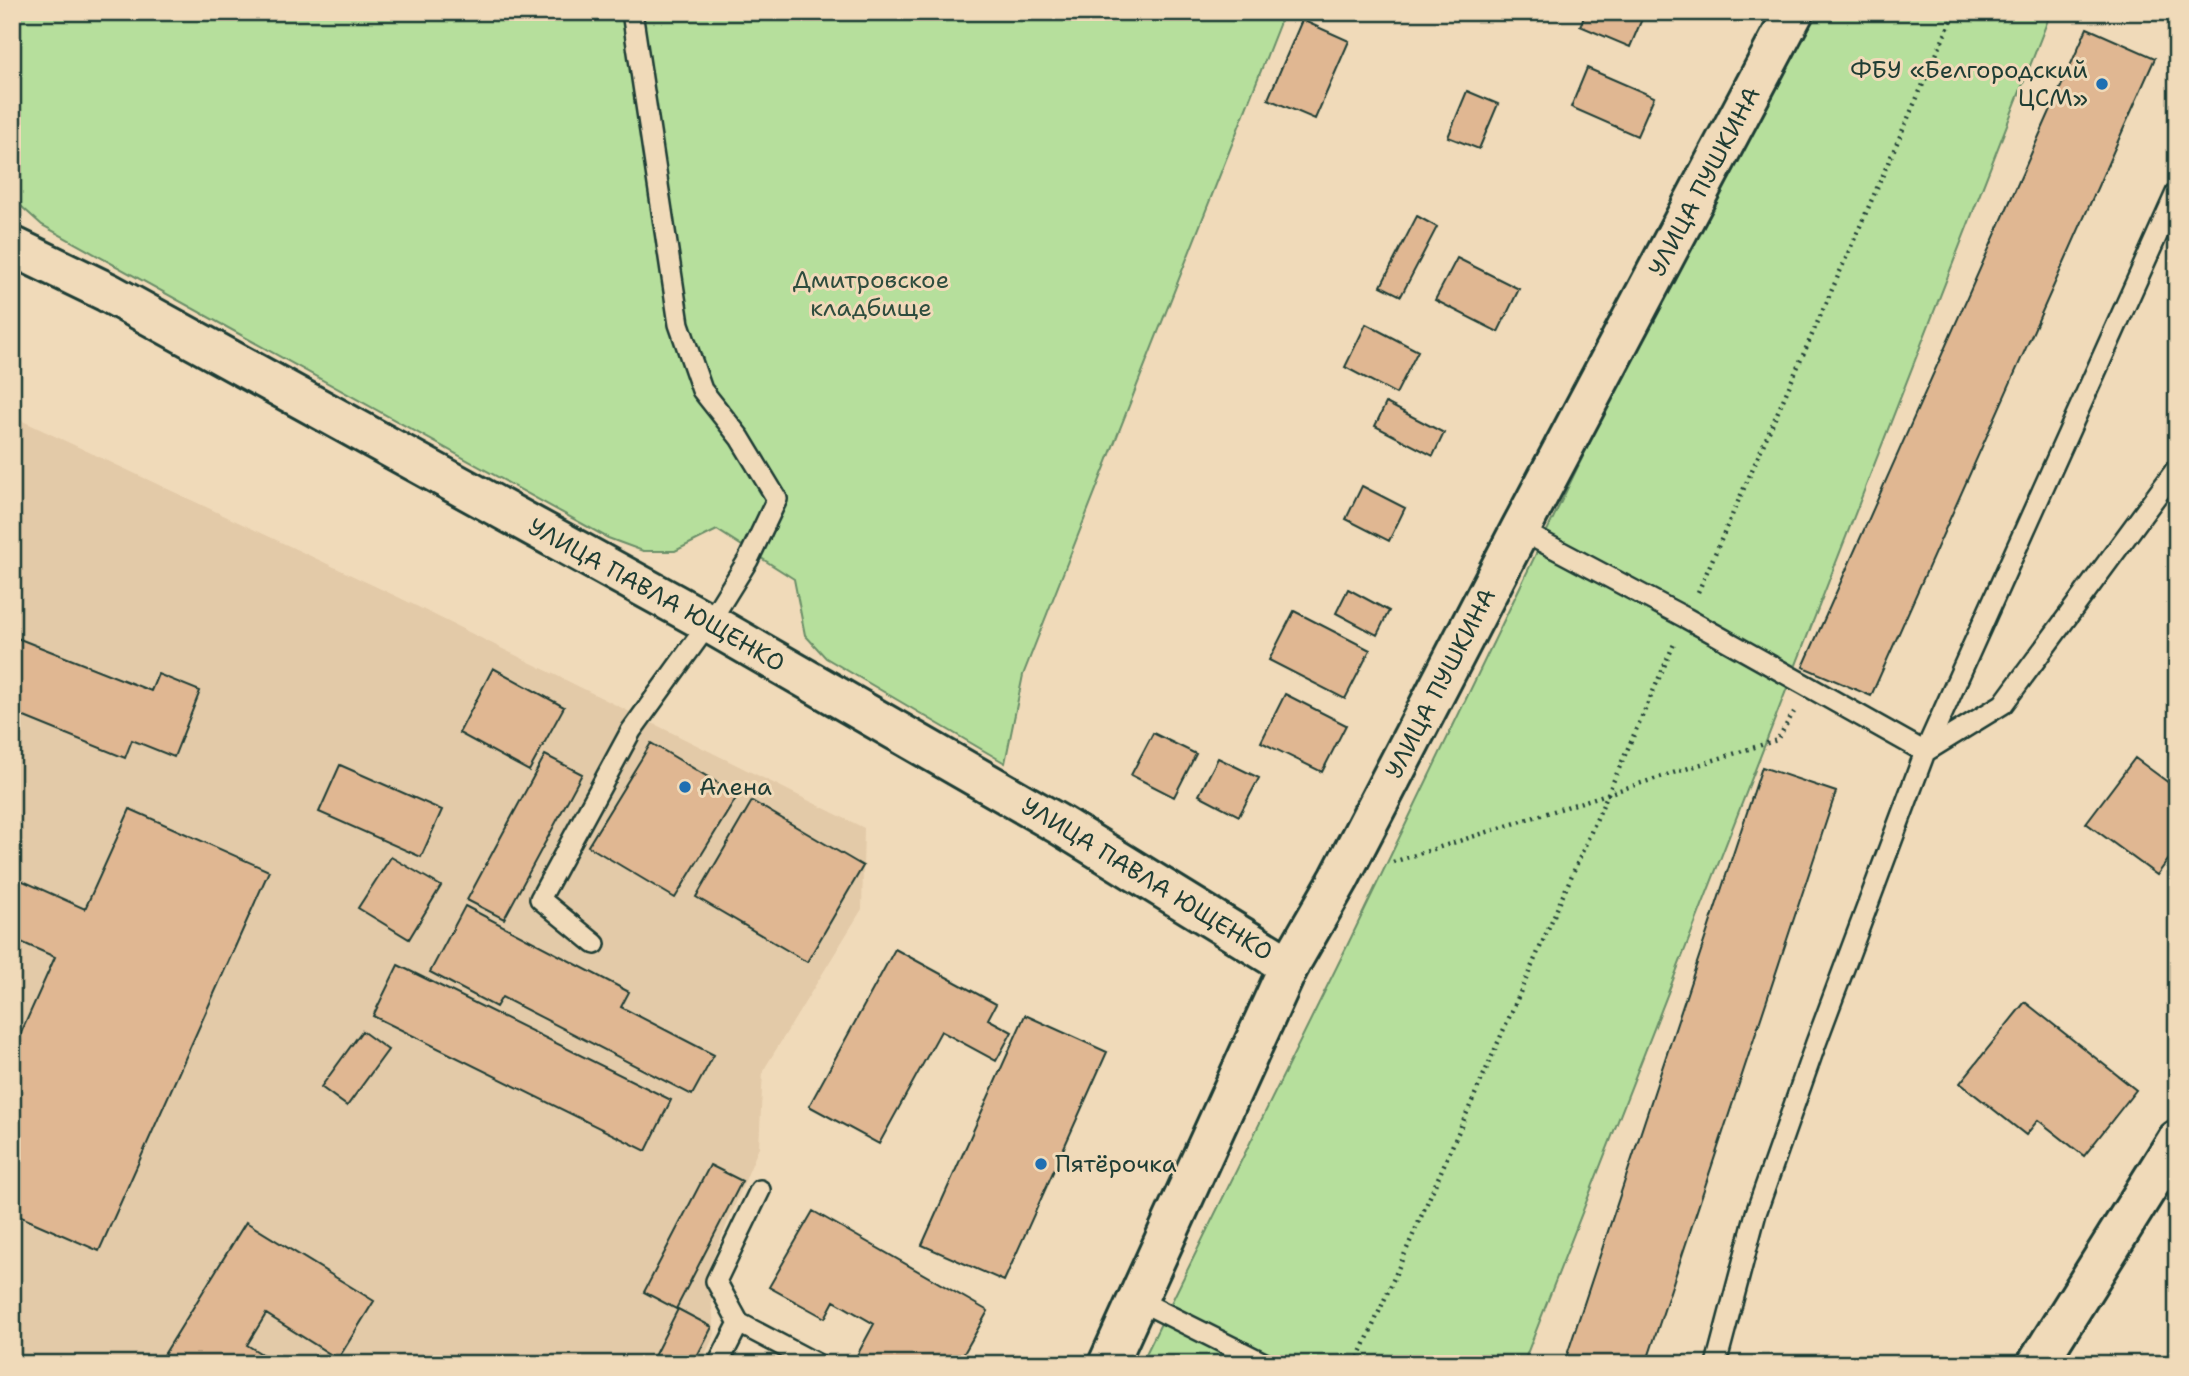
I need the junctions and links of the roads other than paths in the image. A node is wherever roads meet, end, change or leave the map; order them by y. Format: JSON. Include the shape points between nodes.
{"nodes":[{"id":1,"x":632,"y":12,"type":"edge"},
{"id":2,"x":1794,"y":12,"type":"edge"},
{"id":3,"x":2176,"y":193,"type":"edge"},
{"id":4,"x":12,"y":246,"type":"edge"},
{"id":5,"x":2177,"y":468,"type":"edge"},
{"id":6,"x":1520,"y":530,"type":"junction"},
{"id":7,"x":709,"y":623,"type":"junction"},
{"id":8,"x":1925,"y":752,"type":"junction"},
{"id":9,"x":596,"y":944,"type":"dead end"},
{"id":10,"x":1289,"y":966,"type":"junction"},
{"id":11,"x":2177,"y":1140,"type":"edge"},
{"id":12,"x":760,"y":1190,"type":"dead end"},
{"id":13,"x":1138,"y":1300,"type":"junction"},
{"id":14,"x":739,"y":1323,"type":"junction"},
{"id":15,"x":718,"y":1364,"type":"edge"},
{"id":16,"x":817,"y":1364,"type":"edge"},
{"id":17,"x":1108,"y":1364,"type":"edge"},
{"id":18,"x":1266,"y":1364,"type":"edge"},
{"id":19,"x":1716,"y":1364,"type":"edge"},
{"id":20,"x":2037,"y":1364,"type":"edge"}],
"edges":[{"from":1,"to":7,"type":"lane","via":[[680,324],[702,390],[740,438],[777,499],[748,560]]},
{"from":2,"to":6,"type":"street","name":"УЛИЦА ПУШКИНА"},
{"from":3,"to":8,"type":"lane"},
{"from":4,"to":7,"type":"street","name":"УЛИЦА ПАВЛА ЮЩЕНКО","via":[[119,298]]},
{"from":5,"to":8,"type":"lane","via":[[2003,704]]},
{"from":6,"to":8,"type":"lane"},
{"from":6,"to":10,"type":"street","name":"УЛИЦА ПУШКИНА"},
{"from":7,"to":9,"type":"lane","via":[[631,731],[540,899]]},
{"from":7,"to":10,"type":"street","name":"УЛИЦА ПАВЛА ЮЩЕНКО","via":[[1060,825]]},
{"from":8,"to":19,"type":"lane","via":[[1756,1213]]},
{"from":10,"to":13,"type":"street","name":"УЛИЦА ПУШКИНА"},
{"from":11,"to":20,"type":"street"},
{"from":12,"to":14,"type":"lane","via":[[716,1281]]},
{"from":13,"to":17,"type":"street","name":"УЛИЦА ПУШКИНА"},
{"from":13,"to":18,"type":"lane"},
{"from":14,"to":15,"type":"lane"},
{"from":14,"to":16,"type":"lane"}]}
